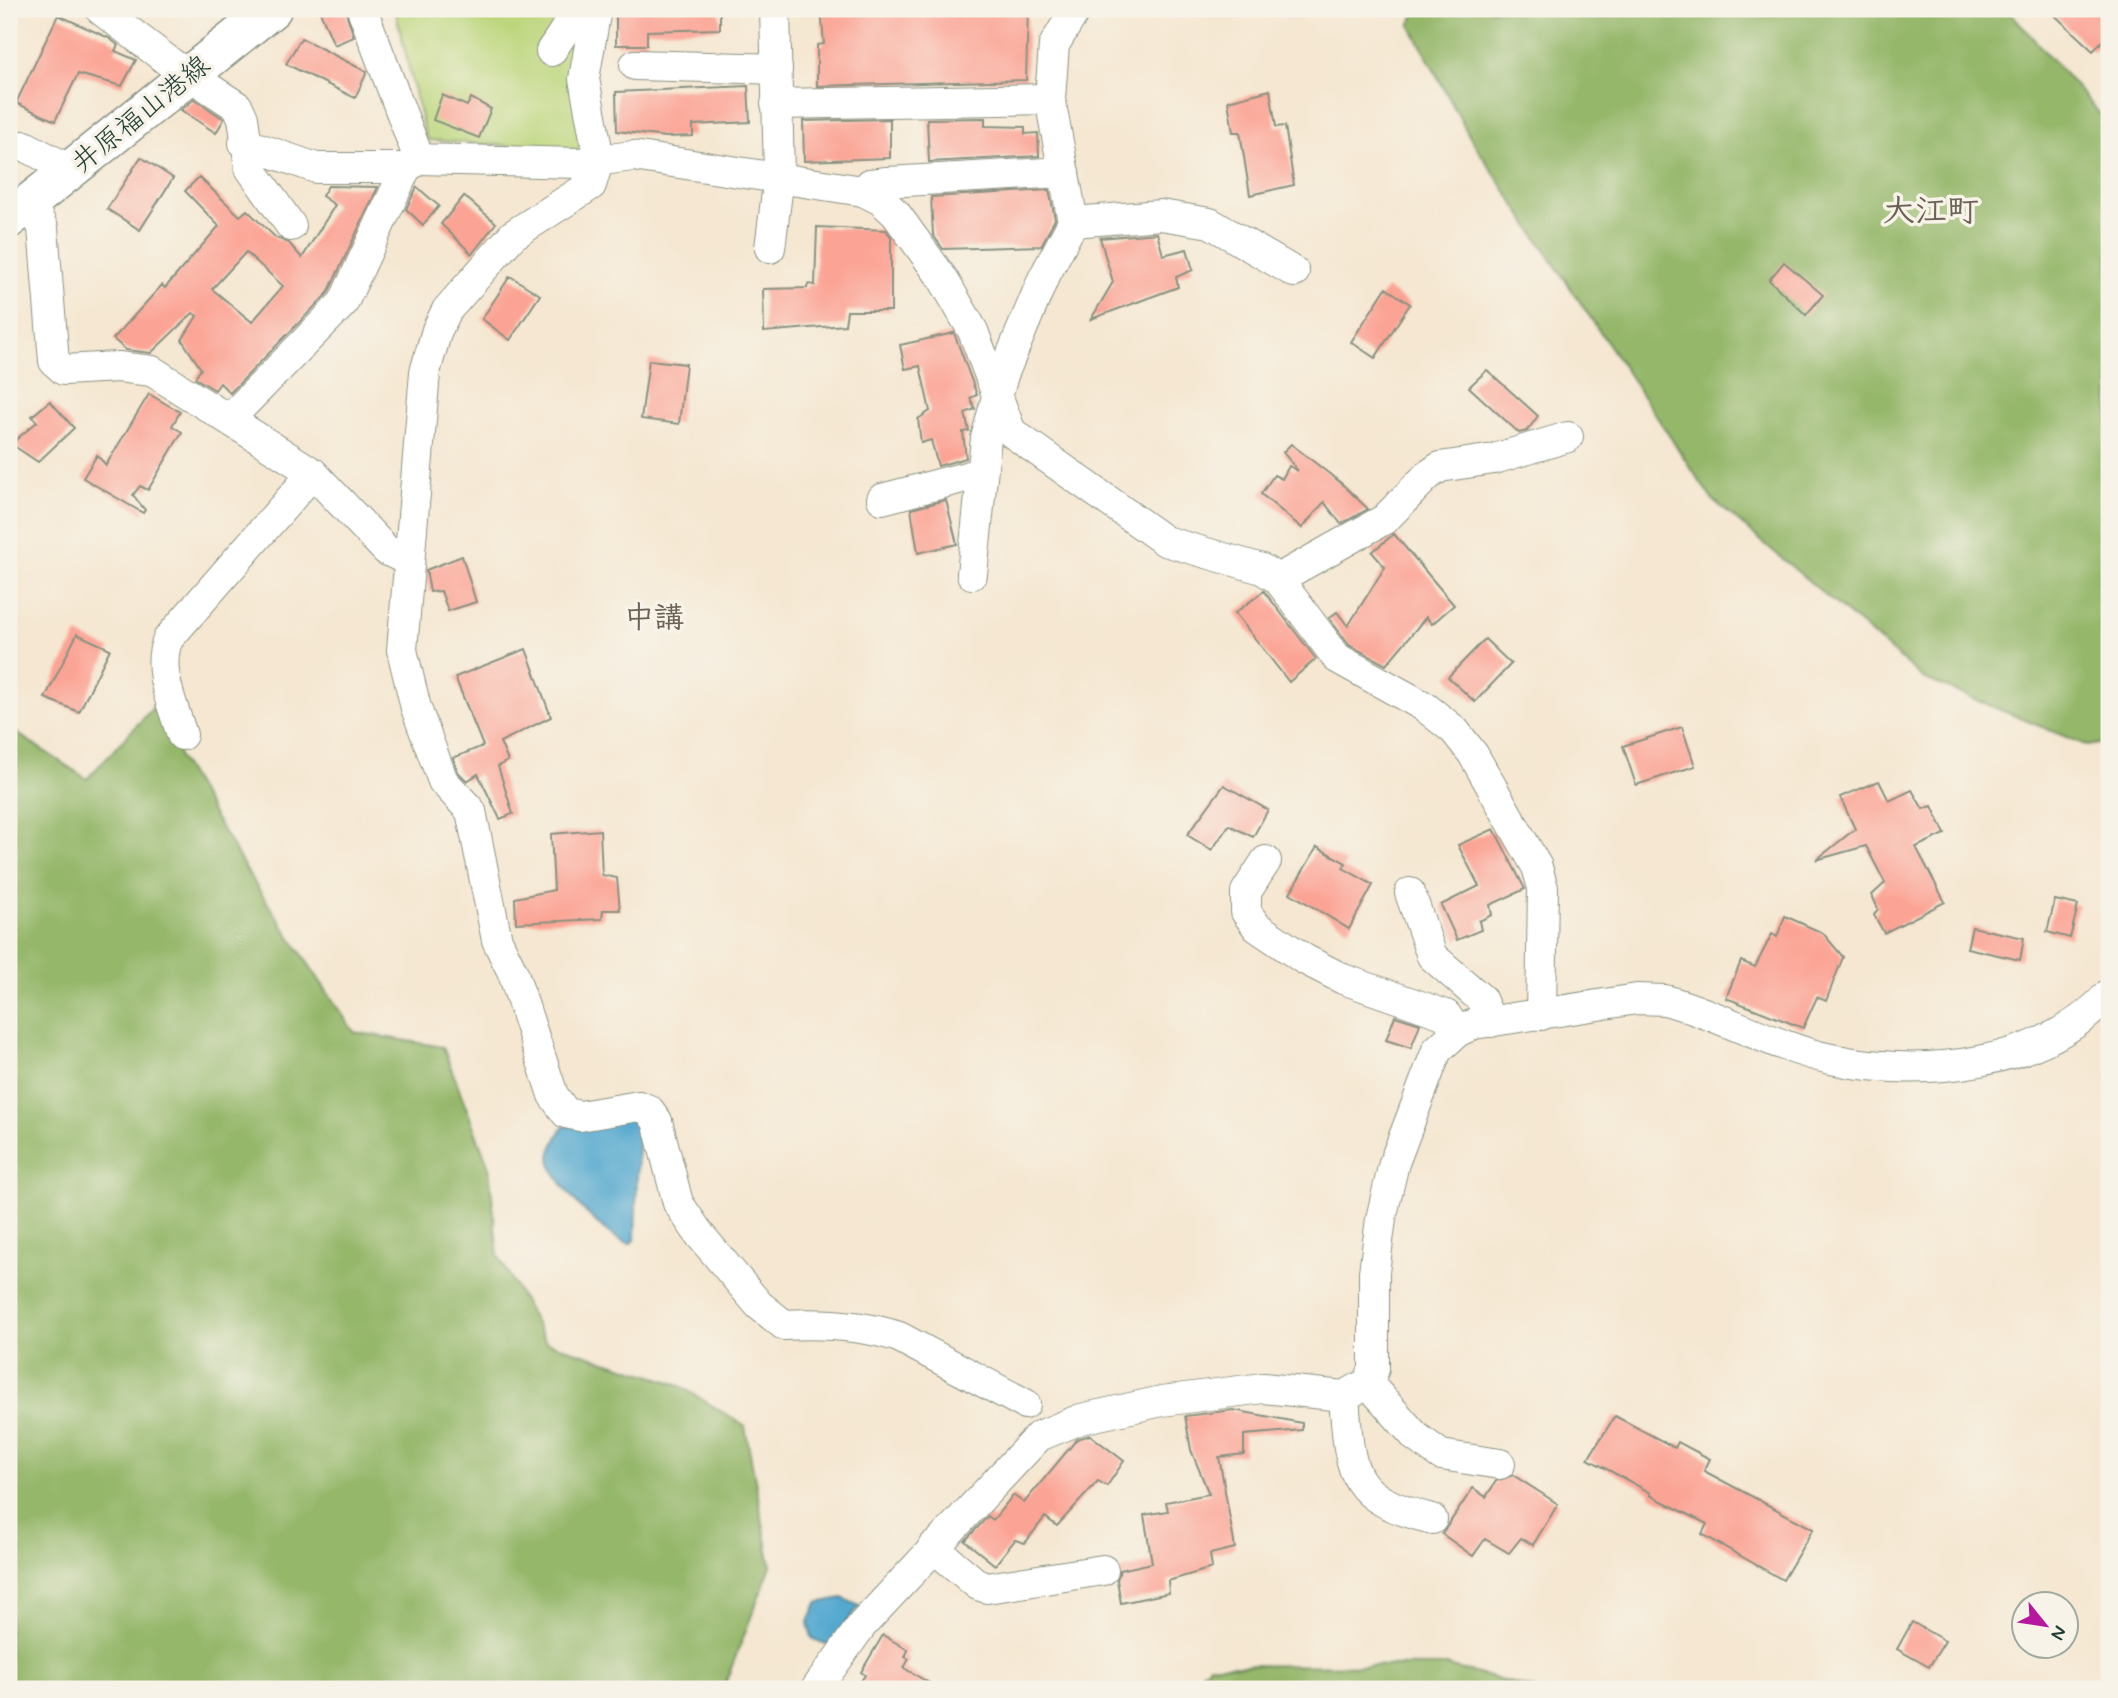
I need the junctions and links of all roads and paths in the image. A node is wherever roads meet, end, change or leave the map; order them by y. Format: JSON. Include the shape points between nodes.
{"nodes":[{"id":1,"x":100,"y":9,"type":"edge"},
{"id":2,"x":272,"y":9,"type":"edge"},
{"id":3,"x":362,"y":9,"type":"edge"},
{"id":4,"x":579,"y":9,"type":"edge"},
{"id":5,"x":596,"y":9,"type":"edge"},
{"id":6,"x":775,"y":9,"type":"edge"},
{"id":7,"x":1076,"y":9,"type":"edge"},
{"id":8,"x":551,"y":51,"type":"dead end"},
{"id":9,"x":635,"y":65,"type":"dead end"},
{"id":10,"x":777,"y":69,"type":"junction"},
{"id":11,"x":187,"y":74,"type":"junction"},
{"id":12,"x":1050,"y":99,"type":"junction"},
{"id":13,"x":776,"y":104,"type":"junction"},
{"id":14,"x":244,"y":143,"type":"junction"},
{"id":15,"x":9,"y":146,"type":"edge"},
{"id":16,"x":599,"y":159,"type":"junction"},
{"id":17,"x":412,"y":164,"type":"junction"},
{"id":18,"x":70,"y":170,"type":"junction"},
{"id":19,"x":1064,"y":172,"type":"junction"},
{"id":20,"x":779,"y":176,"type":"junction"},
{"id":21,"x":863,"y":191,"type":"junction"},
{"id":22,"x":19,"y":210,"type":"edge"},
{"id":23,"x":1073,"y":222,"type":"junction"},
{"id":24,"x":291,"y":226,"type":"dead end"},
{"id":25,"x":770,"y":248,"type":"dead end"},
{"id":26,"x":1294,"y":272,"type":"dead end"},
{"id":27,"x":998,"y":399,"type":"junction"},
{"id":28,"x":229,"y":419,"type":"junction"},
{"id":29,"x":1568,"y":437,"type":"dead end"},
{"id":30,"x":313,"y":473,"type":"junction"},
{"id":31,"x":981,"y":473,"type":"junction"},
{"id":32,"x":882,"y":499,"type":"dead end"},
{"id":33,"x":407,"y":560,"type":"junction"},
{"id":34,"x":972,"y":574,"type":"dead end"},
{"id":35,"x":1278,"y":579,"type":"junction"},
{"id":36,"x":182,"y":735,"type":"dead end"},
{"id":37,"x":1266,"y":861,"type":"dead end"},
{"id":38,"x":1410,"y":893,"type":"dead end"},
{"id":39,"x":2109,"y":994,"type":"edge"},
{"id":40,"x":1541,"y":1015,"type":"junction"},
{"id":41,"x":1491,"y":1022,"type":"junction"},
{"id":42,"x":1457,"y":1032,"type":"junction"},
{"id":43,"x":1356,"y":1390,"type":"junction"},
{"id":44,"x":1025,"y":1404,"type":"dead end"},
{"id":45,"x":1500,"y":1464,"type":"dead end"},
{"id":46,"x":1432,"y":1519,"type":"dead end"},
{"id":47,"x":933,"y":1547,"type":"junction"},
{"id":48,"x":1103,"y":1570,"type":"dead end"},
{"id":49,"x":816,"y":1689,"type":"edge"}],
"edges":[{"from":1,"to":11,"type":"street"},
{"from":2,"to":11,"type":"main road","name":"井原福山港線"},
{"from":3,"to":17,"type":"street"},
{"from":4,"to":8,"type":"street"},
{"from":5,"to":16,"type":"street","via":[[584,79]]},
{"from":6,"to":10,"type":"street"},
{"from":7,"to":12,"type":"street","via":[[1054,45]]},
{"from":9,"to":10,"type":"street"},
{"from":10,"to":13,"type":"street"},
{"from":11,"to":14,"type":"street","via":[[238,107]]},
{"from":11,"to":18,"type":"main road","name":"井原福山港線"},
{"from":12,"to":13,"type":"street"},
{"from":12,"to":19,"type":"street"},
{"from":13,"to":20,"type":"street"},
{"from":14,"to":17,"type":"street","via":[[316,168]]},
{"from":14,"to":24,"type":"street","via":[[250,168]]},
{"from":15,"to":18,"type":"street","via":[[25,146]]},
{"from":16,"to":17,"type":"street"},
{"from":16,"to":20,"type":"street","via":[[632,156]]},
{"from":16,"to":33,"type":"street","via":[[591,185],[513,235],[447,310],[437,330],[425,372]]},
{"from":17,"to":28,"type":"street","via":[[343,303]]},
{"from":18,"to":22,"type":"main road","name":"井原福山港線"},
{"from":19,"to":21,"type":"street","via":[[878,183]]},
{"from":19,"to":23,"type":"street"},
{"from":20,"to":21,"type":"street"},
{"from":20,"to":25,"type":"street"},
{"from":21,"to":27,"type":"street","via":[[896,214],[943,279],[973,331]]},
{"from":22,"to":28,"type":"street","via":[[43,229],[54,361],[64,370],[118,367],[152,371]]},
{"from":23,"to":26,"type":"street","via":[[1161,215],[1210,223]]},
{"from":23,"to":27,"type":"street","via":[[1016,339]]},
{"from":27,"to":31,"type":"street"},
{"from":27,"to":35,"type":"street","via":[[1012,432],[1165,541],[1262,569]]},
{"from":28,"to":30,"type":"street"},
{"from":29,"to":35,"type":"street","via":[[1494,459],[1440,467],[1385,519]]},
{"from":30,"to":33,"type":"street","via":[[386,550]]},
{"from":30,"to":36,"type":"street","via":[[168,639],[162,654],[163,670]]},
{"from":31,"to":32,"type":"street"},
{"from":31,"to":34,"type":"street"},
{"from":33,"to":44,"type":"street","via":[[402,650],[416,708],[443,781],[471,811],[497,940],[513,973],[552,1096],[566,1112],[580,1116],[639,1106],[649,1110],[657,1121],[678,1203],[759,1305],[784,1325],[820,1323],[881,1331]]},
{"from":35,"to":40,"type":"street","via":[[1337,658],[1424,708],[1454,730],[1474,754],[1543,888]]},
{"from":37,"to":42,"type":"street","via":[[1246,892],[1246,912],[1257,927],[1343,979],[1439,1011]]},
{"from":38,"to":41,"type":"street","via":[[1432,956],[1481,999]]},
{"from":39,"to":40,"type":"street","via":[[2067,1030],[2037,1045],[1996,1058],[1893,1066],[1830,1059],[1665,1000],[1637,999]]},
{"from":40,"to":41,"type":"street"},
{"from":41,"to":42,"type":"street"},
{"from":42,"to":43,"type":"street","via":[[1437,1050],[1427,1070],[1394,1163],[1374,1272],[1374,1369]]},
{"from":43,"to":45,"type":"street","via":[[1441,1455]]},
{"from":43,"to":46,"type":"street","via":[[1349,1453],[1364,1489],[1394,1509]]},
{"from":43,"to":47,"type":"street","via":[[1264,1388],[1162,1401],[1081,1419],[1039,1436]]},
{"from":47,"to":48,"type":"street","via":[[987,1588]]},
{"from":47,"to":49,"type":"street","via":[[862,1625]]}]}
